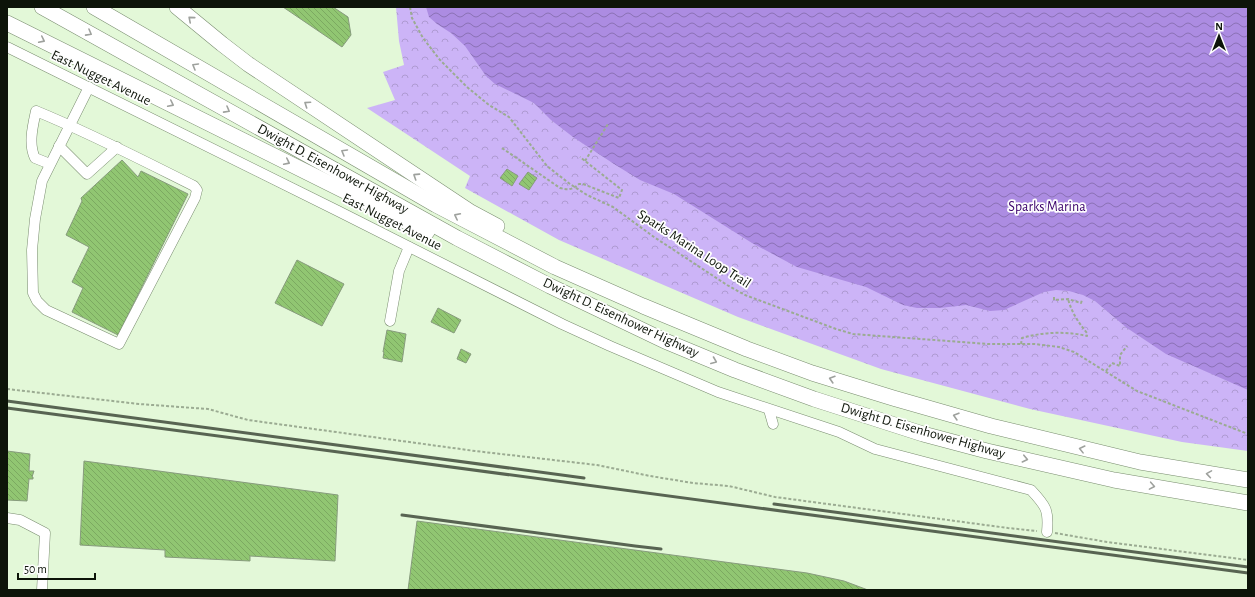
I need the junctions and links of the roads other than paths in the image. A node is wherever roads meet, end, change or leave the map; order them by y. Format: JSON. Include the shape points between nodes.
{"nodes":[{"id":1,"x":42,"y":7,"type":"edge"},
{"id":2,"x":94,"y":7,"type":"edge"},
{"id":3,"x":177,"y":7,"type":"edge"},
{"id":4,"x":7,"y":23,"type":"edge"},
{"id":5,"x":7,"y":47,"type":"edge"},
{"id":6,"x":88,"y":87,"type":"junction"},
{"id":7,"x":70,"y":125,"type":"junction"},
{"id":8,"x":59,"y":146,"type":"junction"},
{"id":9,"x":117,"y":147,"type":"junction"},
{"id":10,"x":50,"y":164,"type":"junction"},
{"id":11,"x":409,"y":247,"type":"junction"},
{"id":12,"x":643,"y":306,"type":"junction"},
{"id":13,"x":390,"y":321,"type":"dead end"},
{"id":14,"x":665,"y":341,"type":"junction"},
{"id":15,"x":769,"y":410,"type":"junction"},
{"id":16,"x":773,"y":424,"type":"dead end"},
{"id":17,"x":1248,"y":480,"type":"edge"},
{"id":18,"x":1248,"y":503,"type":"edge"},
{"id":19,"x":7,"y":518,"type":"edge"},
{"id":20,"x":1047,"y":532,"type":"road end"},
{"id":21,"x":42,"y":590,"type":"edge"}],
"edges":[{"from":1,"to":14,"type":"highway","name":"Dwight D. Eisenhower Highway","one_way":true,"via":[[457,238]]},
{"from":12,"to":2,"type":"highway","name":"Dwight D. Eisenhower Highway","one_way":true,"via":[[555,267],[436,205]]},
{"from":12,"to":3,"type":"highway","one_way":true,"via":[[612,283],[469,211],[248,64]]},
{"from":4,"to":14,"type":"highway","one_way":true,"via":[[530,285],[609,323]]},
{"from":5,"to":6,"type":"street","name":"East Nugget Avenue"},
{"from":6,"to":7,"type":"street"},
{"from":6,"to":11,"type":"street","name":"East Nugget Avenue"},
{"from":7,"to":8,"type":"street"},
{"from":7,"to":9,"type":"street"},
{"from":7,"to":10,"type":"street","via":[[36,110],[32,152],[35,158]]},
{"from":8,"to":9,"type":"street","via":[[87,174]]},
{"from":8,"to":10,"type":"street"},
{"from":9,"to":10,"type":"street","via":[[194,186],[197,190],[119,344],[46,310],[33,293],[32,250],[35,219],[42,181]]},
{"from":11,"to":13,"type":"street","via":[[399,272]]},
{"from":11,"to":15,"type":"street","name":"East Nugget Avenue","via":[[610,346],[718,392]]},
{"from":17,"to":12,"type":"highway","name":"Dwight D. Eisenhower Highway","one_way":true,"via":[[1140,462],[998,428],[812,373]]},
{"from":14,"to":18,"type":"highway","name":"Dwight D. Eisenhower Highway","one_way":true,"via":[[814,399],[930,436],[1114,480]]},
{"from":15,"to":16,"type":"street"},
{"from":15,"to":20,"type":"street","name":"East Nugget Avenue","via":[[839,432],[875,449],[1031,490],[1043,502],[1048,517]]},
{"from":19,"to":21,"type":"street","via":[[20,520],[45,533]]}]}
